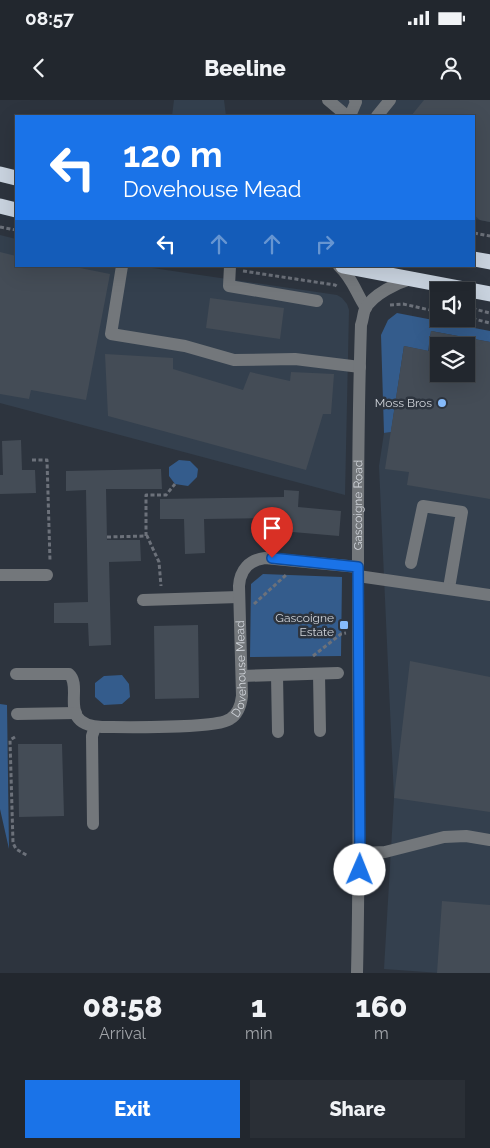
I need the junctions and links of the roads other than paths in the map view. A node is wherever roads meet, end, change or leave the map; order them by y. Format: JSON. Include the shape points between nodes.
{"nodes":[{"id":1,"x":328,"y":100,"type":"edge"},
{"id":2,"x":355,"y":100,"type":"edge"},
{"id":3,"x":390,"y":100,"type":"edge"},
{"id":4,"x":348,"y":115,"type":"edge"},
{"id":5,"x":349,"y":115,"type":"edge"},
{"id":6,"x":378,"y":115,"type":"edge"},
{"id":7,"x":0,"y":174,"type":"edge"},
{"id":8,"x":15,"y":178,"type":"edge"},
{"id":9,"x":0,"y":206,"type":"edge"},
{"id":10,"x":15,"y":210,"type":"edge"},
{"id":11,"x":475,"y":259,"type":"edge"},
{"id":12,"x":490,"y":262,"type":"edge"},
{"id":13,"x":122,"y":267,"type":"edge"},
{"id":14,"x":230,"y":267,"type":"edge"},
{"id":15,"x":342,"y":267,"type":"edge"},
{"id":16,"x":347,"y":267,"type":"edge"},
{"id":17,"x":413,"y":278,"type":"junction"},
{"id":18,"x":490,"y":294,"type":"edge"},
{"id":19,"x":317,"y":301,"type":"dead end"},
{"id":20,"x":366,"y":308,"type":"junction"},
{"id":21,"x":360,"y":367,"type":"junction"},
{"id":22,"x":411,"y":563,"type":"dead end"},
{"id":23,"x":358,"y":571,"type":"junction"},
{"id":24,"x":0,"y":575,"type":"edge"},
{"id":25,"x":47,"y":575,"type":"road end"},
{"id":26,"x":449,"y":588,"type":"junction"},
{"id":27,"x":490,"y":595,"type":"edge"},
{"id":28,"x":239,"y":597,"type":"junction"},
{"id":29,"x":142,"y":600,"type":"dead end"},
{"id":30,"x":338,"y":673,"type":"dead end"},
{"id":31,"x":16,"y":674,"type":"dead end"},
{"id":32,"x":319,"y":674,"type":"junction"},
{"id":33,"x":277,"y":675,"type":"junction"},
{"id":34,"x":242,"y":676,"type":"junction"},
{"id":35,"x":17,"y":714,"type":"dead end"},
{"id":36,"x":76,"y":714,"type":"junction"},
{"id":37,"x":95,"y":727,"type":"junction"},
{"id":38,"x":320,"y":731,"type":"dead end"},
{"id":39,"x":278,"y":732,"type":"dead end"},
{"id":40,"x":93,"y":824,"type":"dead end"},
{"id":41,"x":490,"y":840,"type":"edge"},
{"id":42,"x":360,"y":853,"type":"junction"},
{"id":43,"x":357,"y":973,"type":"edge"}],
"edges":[{"from":1,"to":4,"type":"street"},
{"from":2,"to":5,"type":"street"},
{"from":3,"to":6,"type":"street"},
{"from":7,"to":8,"type":"highway"},
{"from":9,"to":10,"type":"highway"},
{"from":11,"to":12,"type":"highway"},
{"from":13,"to":21,"type":"street","via":[[111,334],[185,346],[234,360],[295,359]]},
{"from":14,"to":19,"type":"street","via":[[229,286]]},
{"from":15,"to":20,"type":"street"},
{"from":16,"to":17,"type":"highway"},
{"from":17,"to":18,"type":"highway"},
{"from":17,"to":20,"type":"street","via":[[384,291]]},
{"from":20,"to":21,"type":"street","name":"Gascoigne Road","via":[[361,325]]},
{"from":21,"to":23,"type":"street","name":"Gascoigne Road"},
{"from":22,"to":26,"type":"street","via":[[423,506],[462,512]]},
{"from":23,"to":26,"type":"street","name":"Dovehouse Mead"},
{"from":23,"to":28,"type":"street","name":"Dovehouse Mead","via":[[301,561],[259,559],[241,574]]},
{"from":23,"to":42,"type":"street","name":"Gascoigne Road"},
{"from":24,"to":25,"type":"street"},
{"from":26,"to":27,"type":"street","name":"Dovehouse Mead"},
{"from":28,"to":29,"type":"street"},
{"from":28,"to":34,"type":"street","name":"Dovehouse Mead"},
{"from":30,"to":32,"type":"street"},
{"from":31,"to":36,"type":"street","via":[[69,674],[73,680]]},
{"from":32,"to":33,"type":"street"},
{"from":32,"to":38,"type":"street"},
{"from":33,"to":34,"type":"street"},
{"from":33,"to":39,"type":"street"},
{"from":34,"to":37,"type":"street","name":"Dovehouse Mead","via":[[239,709],[222,723]]},
{"from":35,"to":36,"type":"street"},
{"from":36,"to":37,"type":"street"},
{"from":37,"to":40,"type":"street","via":[[92,738]]},
{"from":41,"to":42,"type":"street","via":[[444,837],[386,852]]},
{"from":42,"to":43,"type":"street","name":"Gascoigne Road"}]}
